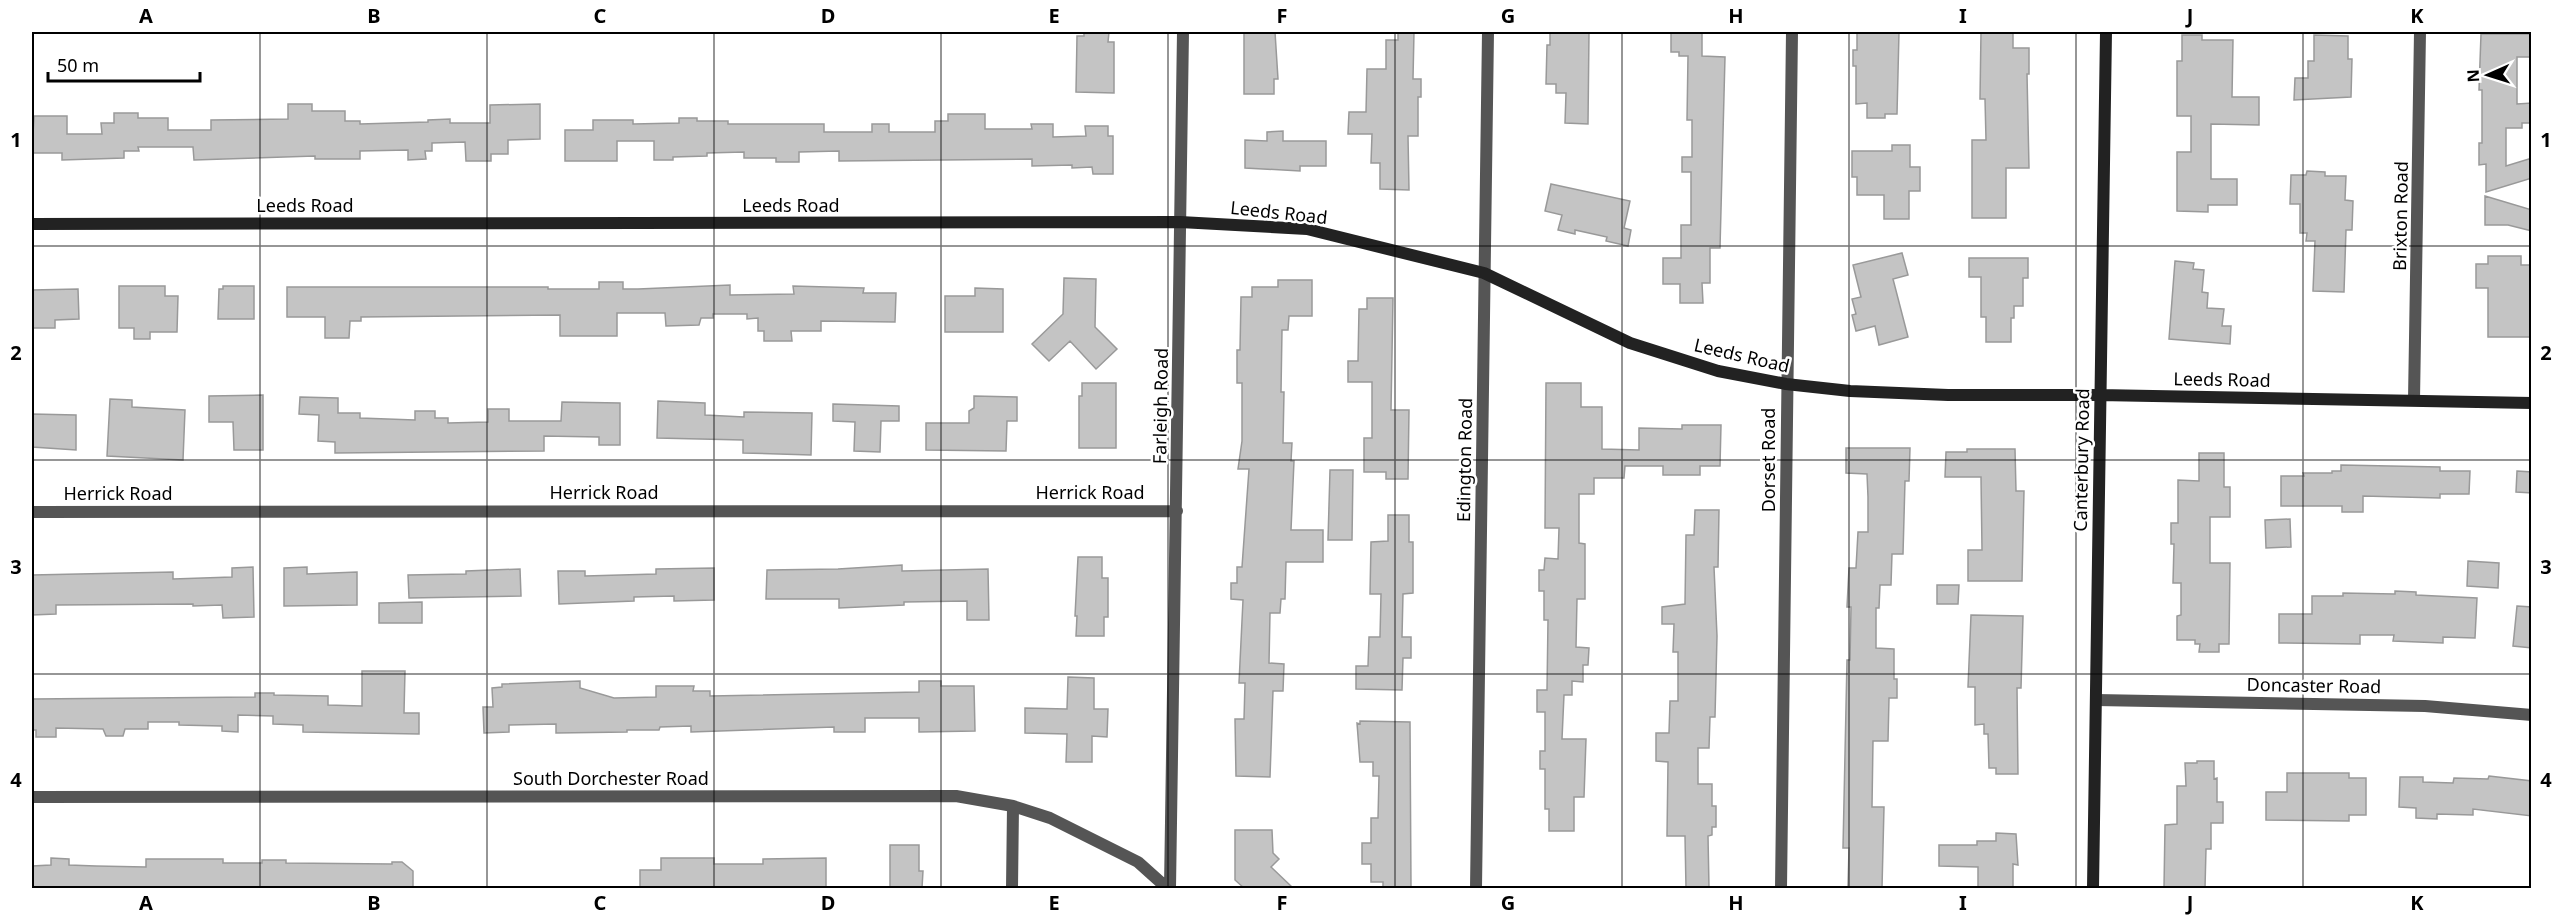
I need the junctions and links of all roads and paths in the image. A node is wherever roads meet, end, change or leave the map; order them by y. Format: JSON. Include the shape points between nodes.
{"nodes":[{"id":1,"x":1183,"y":32,"type":"edge"},
{"id":2,"x":1488,"y":32,"type":"edge"},
{"id":3,"x":1792,"y":32,"type":"edge"},
{"id":4,"x":2106,"y":32,"type":"edge"},
{"id":5,"x":2420,"y":32,"type":"edge"},
{"id":6,"x":1180,"y":222,"type":"junction"},
{"id":7,"x":32,"y":224,"type":"edge"},
{"id":8,"x":1484,"y":273,"type":"junction"},
{"id":9,"x":1786,"y":384,"type":"junction"},
{"id":10,"x":2099,"y":395,"type":"junction"},
{"id":11,"x":2414,"y":400,"type":"junction"},
{"id":12,"x":2532,"y":403,"type":"edge"},
{"id":13,"x":1177,"y":511,"type":"junction"},
{"id":14,"x":32,"y":512,"type":"edge"},
{"id":15,"x":2096,"y":700,"type":"junction"},
{"id":16,"x":2532,"y":715,"type":"edge"},
{"id":17,"x":32,"y":798,"type":"edge"},
{"id":18,"x":1013,"y":806,"type":"junction"},
{"id":19,"x":1012,"y":888,"type":"edge"},
{"id":20,"x":1169,"y":888,"type":"edge"},
{"id":21,"x":1476,"y":888,"type":"edge"},
{"id":22,"x":1781,"y":888,"type":"edge"},
{"id":23,"x":2093,"y":888,"type":"edge"}],
"edges":[{"from":1,"to":6,"type":"street","name":"Farleigh Road"},
{"from":2,"to":8,"type":"street","name":"Edington Road"},
{"from":3,"to":9,"type":"street","name":"Dorset Road"},
{"from":4,"to":10,"type":"street","name":"Canterbury Road"},
{"from":5,"to":11,"type":"street","name":"Brixton Road"},
{"from":6,"to":7,"type":"street","name":"Leeds Road"},
{"from":6,"to":8,"type":"street","name":"Leeds Road","via":[[1307,229]]},
{"from":6,"to":13,"type":"street","name":"Farleigh Road"},
{"from":8,"to":9,"type":"street","name":"Leeds Road","via":[[1630,343],[1718,371]]},
{"from":8,"to":21,"type":"street","name":"Edington Road"},
{"from":9,"to":10,"type":"street","name":"Leeds Road","via":[[1948,395]]},
{"from":9,"to":22,"type":"street","name":"Dorset Road"},
{"from":10,"to":11,"type":"street","name":"Leeds Road"},
{"from":10,"to":15,"type":"street","name":"Canterbury Road"},
{"from":11,"to":12,"type":"street","name":"Leeds Road"},
{"from":13,"to":14,"type":"street","name":"Herrick Road"},
{"from":13,"to":20,"type":"street","name":"Farleigh Road"},
{"from":15,"to":16,"type":"street","name":"Doncaster Road","via":[[2425,706]]},
{"from":15,"to":23,"type":"street","name":"Canterbury Road"},
{"from":17,"to":18,"type":"street","name":"South Dorchester Road","via":[[956,796]]},
{"from":18,"to":19,"type":"street"},
{"from":18,"to":20,"type":"street","name":"South Dorchester Road","via":[[1050,818],[1138,862]]}]}
